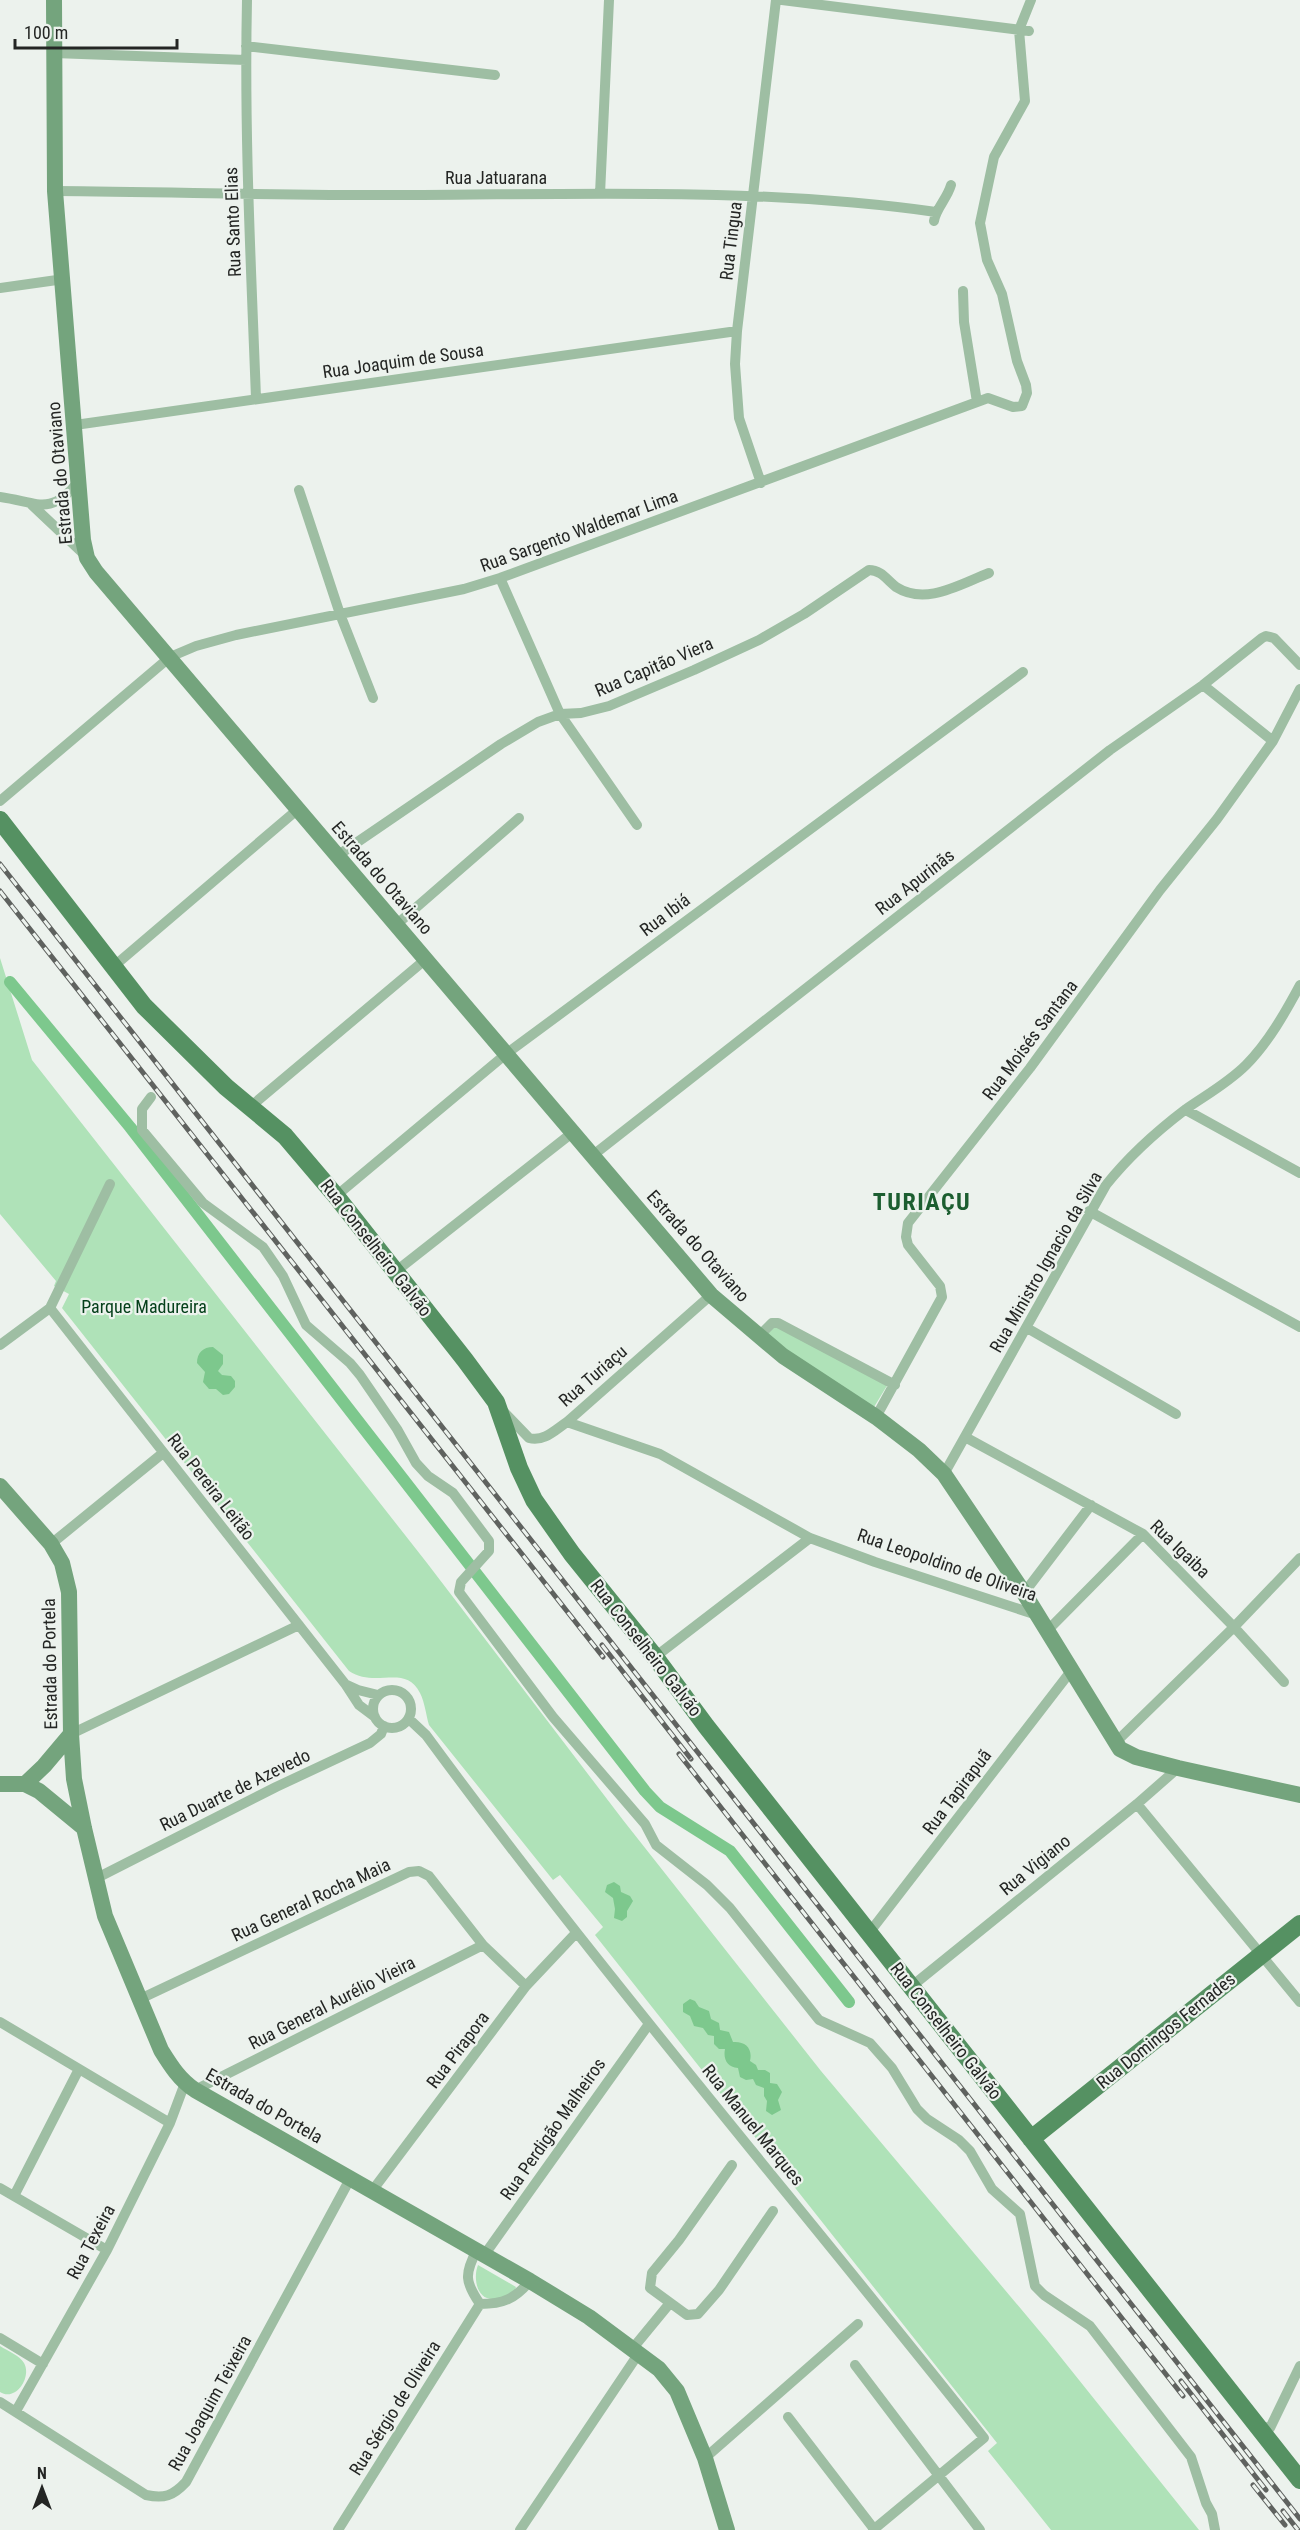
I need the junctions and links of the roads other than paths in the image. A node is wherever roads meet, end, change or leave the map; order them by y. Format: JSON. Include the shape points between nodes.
{"nodes":[{"id":1,"x":54,"y":0,"type":"edge"},
{"id":2,"x":247,"y":0,"type":"edge"},
{"id":3,"x":609,"y":0,"type":"edge"},
{"id":4,"x":776,"y":0,"type":"edge"},
{"id":5,"x":782,"y":0,"type":"edge"},
{"id":6,"x":1031,"y":0,"type":"edge"},
{"id":7,"x":1024,"y":31,"type":"junction"},
{"id":8,"x":246,"y":46,"type":"junction"},
{"id":9,"x":54,"y":52,"type":"junction"},
{"id":10,"x":246,"y":60,"type":"junction"},
{"id":11,"x":495,"y":75,"type":"dead end"},
{"id":12,"x":951,"y":185,"type":"dead end"},
{"id":13,"x":56,"y":191,"type":"junction"},
{"id":14,"x":249,"y":194,"type":"junction"},
{"id":15,"x":600,"y":194,"type":"junction"},
{"id":16,"x":753,"y":195,"type":"junction"},
{"id":17,"x":64,"y":279,"type":"junction"},
{"id":18,"x":0,"y":288,"type":"edge"},
{"id":19,"x":963,"y":291,"type":"dead end"},
{"id":20,"x":736,"y":331,"type":"junction"},
{"id":21,"x":256,"y":398,"type":"junction"},
{"id":22,"x":982,"y":400,"type":"junction"},
{"id":23,"x":75,"y":425,"type":"junction"},
{"id":24,"x":78,"y":482,"type":"junction"},
{"id":25,"x":761,"y":483,"type":"junction"},
{"id":26,"x":299,"y":490,"type":"dead end"},
{"id":27,"x":0,"y":497,"type":"edge"},
{"id":28,"x":32,"y":505,"type":"junction"},
{"id":29,"x":87,"y":558,"type":"junction"},
{"id":30,"x":989,"y":573,"type":"dead end"},
{"id":31,"x":500,"y":578,"type":"junction"},
{"id":32,"x":340,"y":614,"type":"junction"},
{"id":33,"x":170,"y":657,"type":"junction"},
{"id":34,"x":1300,"y":665,"type":"edge"},
{"id":35,"x":1023,"y":672,"type":"dead end"},
{"id":36,"x":1203,"y":685,"type":"junction"},
{"id":37,"x":1300,"y":689,"type":"edge"},
{"id":38,"x":373,"y":698,"type":"dead end"},
{"id":39,"x":560,"y":714,"type":"junction"},
{"id":40,"x":1273,"y":741,"type":"junction"},
{"id":41,"x":0,"y":801,"type":"edge"},
{"id":42,"x":297,"y":810,"type":"junction"},
{"id":43,"x":519,"y":818,"type":"dead end"},
{"id":44,"x":0,"y":820,"type":"edge"},
{"id":45,"x":638,"y":825,"type":"dead end"},
{"id":46,"x":337,"y":856,"type":"junction"},
{"id":47,"x":396,"y":925,"type":"junction"},
{"id":48,"x":426,"y":960,"type":"junction"},
{"id":49,"x":113,"y":967,"type":"junction"},
{"id":50,"x":1300,"y":985,"type":"edge"},
{"id":51,"x":1289,"y":1006,"type":"junction"},
{"id":52,"x":1300,"y":1012,"type":"edge"},
{"id":53,"x":506,"y":1054,"type":"junction"},
{"id":54,"x":151,"y":1097,"type":"dead end"},
{"id":55,"x":250,"y":1107,"type":"junction"},
{"id":56,"x":1186,"y":1110,"type":"junction"},
{"id":57,"x":572,"y":1133,"type":"junction"},
{"id":58,"x":592,"y":1156,"type":"junction"},
{"id":59,"x":1300,"y":1173,"type":"edge"},
{"id":60,"x":110,"y":1184,"type":"dead end"},
{"id":61,"x":336,"y":1196,"type":"junction"},
{"id":62,"x":1089,"y":1211,"type":"junction"},
{"id":63,"x":395,"y":1272,"type":"junction"},
{"id":64,"x":711,"y":1295,"type":"junction"},
{"id":65,"x":50,"y":1308,"type":"junction"},
{"id":66,"x":1027,"y":1328,"type":"junction"},
{"id":67,"x":1300,"y":1328,"type":"edge"},
{"id":68,"x":758,"y":1337,"type":"junction"},
{"id":69,"x":0,"y":1345,"type":"edge"},
{"id":70,"x":895,"y":1385,"type":"junction"},
{"id":71,"x":496,"y":1402,"type":"junction"},
{"id":72,"x":1176,"y":1414,"type":"dead end"},
{"id":73,"x":876,"y":1418,"type":"junction"},
{"id":74,"x":567,"y":1422,"type":"junction"},
{"id":75,"x":965,"y":1437,"type":"junction"},
{"id":76,"x":163,"y":1453,"type":"junction"},
{"id":77,"x":944,"y":1474,"type":"junction"},
{"id":78,"x":0,"y":1486,"type":"edge"},
{"id":79,"x":1091,"y":1505,"type":"junction"},
{"id":80,"x":1143,"y":1534,"type":"junction"},
{"id":81,"x":810,"y":1538,"type":"junction"},
{"id":82,"x":51,"y":1544,"type":"junction"},
{"id":83,"x":1300,"y":1558,"type":"edge"},
{"id":84,"x":1024,"y":1593,"type":"junction"},
{"id":85,"x":1037,"y":1615,"type":"junction"},
{"id":86,"x":299,"y":1625,"type":"junction"},
{"id":87,"x":1234,"y":1627,"type":"junction"},
{"id":88,"x":1047,"y":1631,"type":"junction"},
{"id":89,"x":655,"y":1657,"type":"junction"},
{"id":90,"x":1071,"y":1671,"type":"junction"},
{"id":91,"x":1284,"y":1682,"type":"dead end"},
{"id":92,"x":346,"y":1685,"type":"junction"},
{"id":93,"x":378,"y":1695,"type":"junction"},
{"id":94,"x":375,"y":1718,"type":"junction"},
{"id":95,"x":409,"y":1719,"type":"junction"},
{"id":96,"x":384,"y":1726,"type":"junction"},
{"id":97,"x":71,"y":1734,"type":"junction"},
{"id":98,"x":1115,"y":1743,"type":"junction"},
{"id":99,"x":1178,"y":1768,"type":"junction"},
{"id":100,"x":0,"y":1784,"type":"edge"},
{"id":101,"x":25,"y":1784,"type":"junction"},
{"id":102,"x":1300,"y":1795,"type":"edge"},
{"id":103,"x":1137,"y":1804,"type":"junction"},
{"id":104,"x":84,"y":1828,"type":"junction"},
{"id":105,"x":95,"y":1879,"type":"junction"},
{"id":106,"x":1300,"y":1924,"type":"edge"},
{"id":107,"x":576,"y":1933,"type":"junction"},
{"id":108,"x":869,"y":1934,"type":"junction"},
{"id":109,"x":483,"y":1945,"type":"junction"},
{"id":110,"x":1261,"y":1954,"type":"junction"},
{"id":111,"x":526,"y":1986,"type":"junction"},
{"id":112,"x":912,"y":1986,"type":"junction"},
{"id":113,"x":140,"y":1999,"type":"junction"},
{"id":114,"x":1300,"y":2002,"type":"edge"},
{"id":115,"x":0,"y":2022,"type":"edge"},
{"id":116,"x":649,"y":2024,"type":"junction"},
{"id":117,"x":79,"y":2069,"type":"junction"},
{"id":118,"x":190,"y":2086,"type":"junction"},
{"id":119,"x":170,"y":2123,"type":"junction"},
{"id":120,"x":1031,"y":2139,"type":"junction"},
{"id":121,"x":732,"y":2165,"type":"dead end"},
{"id":122,"x":350,"y":2179,"type":"junction"},
{"id":123,"x":0,"y":2188,"type":"edge"},
{"id":124,"x":372,"y":2191,"type":"junction"},
{"id":125,"x":14,"y":2196,"type":"junction"},
{"id":126,"x":773,"y":2211,"type":"dead end"},
{"id":127,"x":106,"y":2250,"type":"junction"},
{"id":128,"x":481,"y":2252,"type":"junction"},
{"id":129,"x":530,"y":2281,"type":"junction"},
{"id":130,"x":670,"y":2303,"type":"junction"},
{"id":131,"x":480,"y":2304,"type":"junction"},
{"id":132,"x":858,"y":2324,"type":"dead end"},
{"id":133,"x":0,"y":2338,"type":"edge"},
{"id":134,"x":636,"y":2350,"type":"junction"},
{"id":135,"x":43,"y":2364,"type":"junction"},
{"id":136,"x":855,"y":2365,"type":"dead end"},
{"id":137,"x":1300,"y":2366,"type":"edge"},
{"id":138,"x":0,"y":2402,"type":"edge"},
{"id":139,"x":16,"y":2411,"type":"junction"},
{"id":140,"x":788,"y":2417,"type":"dead end"},
{"id":141,"x":1256,"y":2426,"type":"junction"},
{"id":142,"x":705,"y":2458,"type":"junction"},
{"id":143,"x":939,"y":2477,"type":"junction"},
{"id":144,"x":1300,"y":2480,"type":"edge"},
{"id":145,"x":338,"y":2530,"type":"edge"},
{"id":146,"x":520,"y":2530,"type":"edge"},
{"id":147,"x":727,"y":2530,"type":"edge"},
{"id":148,"x":873,"y":2530,"type":"edge"},
{"id":149,"x":980,"y":2530,"type":"edge"},
{"id":150,"x":1215,"y":2530,"type":"edge"}],
"edges":[{"from":1,"to":9,"type":"street","name":"Estrada do Otaviano"},
{"from":2,"to":8,"type":"street","name":"Rua Santo Elias"},
{"from":3,"to":15,"type":"street"},
{"from":4,"to":16,"type":"street","name":"Rua Tingua"},
{"from":5,"to":7,"type":"street"},
{"from":6,"to":7,"type":"street"},
{"from":7,"to":22,"type":"street","via":[[1025,101],[994,157],[980,223],[987,260],[1002,294],[1027,393],[1023,404],[1015,407]]},
{"from":8,"to":10,"type":"street","name":"Rua Santo Elias"},
{"from":8,"to":11,"type":"street"},
{"from":9,"to":10,"type":"street"},
{"from":9,"to":13,"type":"street","name":"Estrada do Otaviano"},
{"from":10,"to":14,"type":"street","name":"Rua Santo Elias"},
{"from":12,"to":16,"type":"street","name":"Rua Jatuarana","via":[[935,217],[874,204]]},
{"from":13,"to":14,"type":"street","name":"Rua Jatuarana"},
{"from":13,"to":17,"type":"street","name":"Estrada do Otaviano"},
{"from":14,"to":15,"type":"street","name":"Rua Jatuarana"},
{"from":14,"to":21,"type":"street","name":"Rua Santo Elias"},
{"from":15,"to":16,"type":"street","name":"Rua Jatuarana"},
{"from":16,"to":20,"type":"street","name":"Rua Tingua"},
{"from":17,"to":18,"type":"street"},
{"from":17,"to":23,"type":"street","name":"Estrada do Otaviano"},
{"from":19,"to":22,"type":"street","via":[[964,322]]},
{"from":20,"to":21,"type":"street","name":"Rua Joaquim de Sousa"},
{"from":20,"to":25,"type":"street","name":"Rua Tingua","via":[[739,418]]},
{"from":21,"to":23,"type":"street","name":"Rua Joaquim de Sousa"},
{"from":22,"to":25,"type":"street","name":"Rua Sargento Waldemar Lima"},
{"from":23,"to":24,"type":"street","name":"Estrada do Otaviano"},
{"from":24,"to":28,"type":"street","via":[[56,503]]},
{"from":24,"to":29,"type":"street","name":"Estrada do Otaviano"},
{"from":25,"to":31,"type":"street","name":"Rua Sargento Waldemar Lima"},
{"from":26,"to":32,"type":"street"},
{"from":27,"to":28,"type":"street"},
{"from":28,"to":29,"type":"street"},
{"from":29,"to":33,"type":"street","name":"Estrada do Otaviano"},
{"from":30,"to":39,"type":"street","name":"Rua Capitão Viera","via":[[922,596],[908,594],[878,571],[869,570],[759,640],[609,706]]},
{"from":31,"to":32,"type":"street","name":"Rua Sargento Waldemar Lima"},
{"from":31,"to":39,"type":"street"},
{"from":32,"to":33,"type":"street","name":"Rua Sargento Waldemar Lima","via":[[236,635]]},
{"from":32,"to":38,"type":"street"},
{"from":33,"to":41,"type":"street","name":"Rua Sargento Waldemar Lima"},
{"from":33,"to":42,"type":"street","name":"Estrada do Otaviano"},
{"from":34,"to":36,"type":"street","name":"Rua Apurinãs","via":[[1274,638],[1266,636]]},
{"from":35,"to":53,"type":"street","name":"Rua Ibiá"},
{"from":36,"to":40,"type":"street"},
{"from":36,"to":58,"type":"street","name":"Rua Apurinãs","via":[[1110,750]]},
{"from":37,"to":40,"type":"street","name":"Rua Moisés Santana"},
{"from":39,"to":45,"type":"street"},
{"from":39,"to":46,"type":"street","name":"Rua Capitão Viera","via":[[501,744]]},
{"from":40,"to":70,"type":"street","name":"Rua Moisés Santana","via":[[1030,1068],[908,1223],[908,1245],[940,1286],[942,1297]]},
{"from":42,"to":46,"type":"street","name":"Estrada do Otaviano"},
{"from":42,"to":49,"type":"street"},
{"from":43,"to":47,"type":"street"},
{"from":44,"to":49,"type":"main road","name":"Rua Conselheiro Galvão"},
{"from":46,"to":47,"type":"street","name":"Estrada do Otaviano"},
{"from":47,"to":48,"type":"street","name":"Estrada do Otaviano"},
{"from":48,"to":53,"type":"street","name":"Estrada do Otaviano"},
{"from":48,"to":55,"type":"street"},
{"from":49,"to":55,"type":"main road","name":"Rua Conselheiro Galvão","via":[[151,1013]]},
{"from":50,"to":51,"type":"street","name":"Rua Ministro Ignacio da Silva"},
{"from":51,"to":52,"type":"street"},
{"from":51,"to":56,"type":"street","name":"Rua Ministro Ignacio da Silva","via":[[1253,1058]]},
{"from":53,"to":57,"type":"street","name":"Estrada do Otaviano"},
{"from":53,"to":61,"type":"street","name":"Rua Ibiá"},
{"from":54,"to":150,"type":"street","via":[[142,1108],[142,1130],[203,1203],[263,1247],[283,1276],[306,1325],[350,1363],[416,1463],[453,1493],[489,1541],[489,1551],[461,1582],[459,1592],[553,1717],[645,1824],[656,1845],[730,1908],[819,2020],[870,2043],[892,2068],[917,2109],[970,2151],[992,2189],[1020,2214],[1035,2286],[1090,2326],[1191,2457]]},
{"from":55,"to":61,"type":"main road","name":"Rua Conselheiro Galvão","via":[[285,1136]]},
{"from":56,"to":59,"type":"street"},
{"from":56,"to":62,"type":"street","name":"Rua Ministro Ignacio da Silva","via":[[1123,1163]]},
{"from":57,"to":58,"type":"street","name":"Estrada do Otaviano"},
{"from":57,"to":63,"type":"street"},
{"from":58,"to":64,"type":"street","name":"Estrada do Otaviano"},
{"from":60,"to":65,"type":"street"},
{"from":61,"to":63,"type":"main road","name":"Rua Conselheiro Galvão"},
{"from":62,"to":66,"type":"street","name":"Rua Ministro Ignacio da Silva"},
{"from":62,"to":67,"type":"street"},
{"from":63,"to":71,"type":"main road","name":"Rua Conselheiro Galvão"},
{"from":64,"to":68,"type":"street","name":"Estrada do Otaviano"},
{"from":64,"to":74,"type":"street","name":"Rua Turiaçu"},
{"from":65,"to":69,"type":"street"},
{"from":65,"to":76,"type":"street","name":"Rua Pereira Leitão"},
{"from":66,"to":72,"type":"street"},
{"from":66,"to":75,"type":"street","name":"Rua Ministro Ignacio da Silva"},
{"from":68,"to":70,"type":"street","via":[[772,1323],[778,1323]]},
{"from":68,"to":73,"type":"street","name":"Estrada do Otaviano"},
{"from":70,"to":73,"type":"street","name":"Rua Moisés Santana"},
{"from":71,"to":74,"type":"street","name":"Rua Turiaçu","via":[[523,1433],[536,1440]]},
{"from":71,"to":89,"type":"main road","name":"Rua Conselheiro Galvão","via":[[534,1500]]},
{"from":73,"to":77,"type":"street","name":"Estrada do Otaviano","via":[[920,1450]]},
{"from":74,"to":81,"type":"street","name":"Rua Leopoldino de Oliveira","via":[[660,1454]]},
{"from":75,"to":77,"type":"street","name":"Rua Ministro Ignacio da Silva"},
{"from":75,"to":79,"type":"street","name":"Rua Igaiba"},
{"from":76,"to":82,"type":"street"},
{"from":76,"to":86,"type":"street","name":"Rua Pereira Leitão"},
{"from":77,"to":84,"type":"street","name":"Estrada do Otaviano"},
{"from":78,"to":82,"type":"street","name":"Estrada do Portela"},
{"from":79,"to":80,"type":"street","name":"Rua Igaiba"},
{"from":79,"to":84,"type":"street"},
{"from":80,"to":87,"type":"street","name":"Rua Igaiba"},
{"from":80,"to":88,"type":"street"},
{"from":81,"to":85,"type":"street","name":"Rua Leopoldino de Oliveira"},
{"from":81,"to":89,"type":"street"},
{"from":82,"to":97,"type":"street","name":"Estrada do Portela","via":[[62,1563],[69,1592]]},
{"from":83,"to":87,"type":"street"},
{"from":84,"to":85,"type":"street","name":"Estrada do Otaviano"},
{"from":85,"to":88,"type":"street","name":"Rua Leopoldino de Oliveira"},
{"from":86,"to":92,"type":"street","name":"Rua Pereira Leitão"},
{"from":86,"to":97,"type":"street"},
{"from":87,"to":91,"type":"street","name":"Rua Igaiba"},
{"from":87,"to":98,"type":"street"},
{"from":88,"to":90,"type":"street","name":"Rua Leopoldino de Oliveira"},
{"from":89,"to":108,"type":"main road","name":"Rua Conselheiro Galvão"},
{"from":90,"to":98,"type":"street","name":"Rua Leopoldino de Oliveira"},
{"from":90,"to":108,"type":"street","name":"Rua Tapirapuã"},
{"from":92,"to":93,"type":"street"},
{"from":92,"to":94,"type":"street","name":"Rua Pereira Leitão","via":[[359,1705]]},
{"from":93,"to":94,"type":"street","via":[[373,1706]]},
{"from":93,"to":95,"type":"street","via":[[395,1689],[406,1695],[411,1707]]},
{"from":94,"to":96,"type":"street"},
{"from":95,"to":96,"type":"street","via":[[401,1726]]},
{"from":95,"to":107,"type":"street","name":"Rua Manuel Marques","via":[[426,1735]]},
{"from":96,"to":105,"type":"street","name":"Rua Duarte de Azevedo","via":[[370,1743]]},
{"from":97,"to":101,"type":"street"},
{"from":97,"to":104,"type":"street","name":"Estrada do Portela","via":[[74,1779]]},
{"from":98,"to":99,"type":"street","name":"Rua Leopoldino de Oliveira","via":[[1136,1757]]},
{"from":99,"to":102,"type":"street","name":"Rua Leopoldino de Oliveira"},
{"from":99,"to":103,"type":"street","name":"Rua Vigiano"},
{"from":100,"to":101,"type":"street"},
{"from":101,"to":104,"type":"street"},
{"from":103,"to":110,"type":"street"},
{"from":103,"to":112,"type":"street","name":"Rua Vigiano"},
{"from":104,"to":105,"type":"street","name":"Estrada do Portela"},
{"from":105,"to":113,"type":"street","name":"Estrada do Portela","via":[[105,1916]]},
{"from":106,"to":110,"type":"main road","name":"Rua Domingos Fernades"},
{"from":107,"to":111,"type":"street","name":"Rua Pirapora"},
{"from":107,"to":116,"type":"street","name":"Rua Manuel Marques"},
{"from":108,"to":112,"type":"main road","name":"Rua Conselheiro Galvão"},
{"from":109,"to":111,"type":"street","name":"Rua General Rocha Maia"},
{"from":109,"to":113,"type":"street","name":"Rua General Rocha Maia","via":[[429,1875],[409,1872]]},
{"from":109,"to":118,"type":"street","name":"Rua General Aurélio Vieira"},
{"from":110,"to":114,"type":"street"},
{"from":110,"to":120,"type":"main road","name":"Rua Domingos Fernades"},
{"from":111,"to":124,"type":"street","name":"Rua Pirapora"},
{"from":112,"to":120,"type":"main road","name":"Rua Conselheiro Galvão"},
{"from":113,"to":118,"type":"street","name":"Estrada do Portela","via":[[161,2050]]},
{"from":115,"to":117,"type":"street"},
{"from":116,"to":128,"type":"street","name":"Rua Perdigão Malheiros"},
{"from":116,"to":143,"type":"street","name":"Rua Manuel Marques","via":[[984,2438]]},
{"from":117,"to":119,"type":"street"},
{"from":117,"to":125,"type":"street"},
{"from":118,"to":119,"type":"street","name":"Rua Texeira"},
{"from":118,"to":122,"type":"street","name":"Estrada do Portela"},
{"from":119,"to":127,"type":"street","name":"Rua Texeira"},
{"from":120,"to":141,"type":"main road","name":"Rua Conselheiro Galvão"},
{"from":121,"to":130,"type":"street","via":[[652,2273],[650,2288]]},
{"from":122,"to":124,"type":"street","name":"Estrada do Portela"},
{"from":122,"to":139,"type":"street","name":"Rua Joaquim Teixeira","via":[[186,2482],[170,2496],[146,2495]]},
{"from":123,"to":125,"type":"street"},
{"from":124,"to":128,"type":"street","name":"Estrada do Portela"},
{"from":125,"to":127,"type":"street"},
{"from":126,"to":130,"type":"street","via":[[720,2290],[698,2314],[687,2315]]},
{"from":127,"to":135,"type":"street","name":"Rua Texeira"},
{"from":128,"to":129,"type":"street","name":"Estrada do Portela"},
{"from":128,"to":131,"type":"street","via":[[467,2270],[470,2288]]},
{"from":129,"to":131,"type":"street","via":[[513,2299]]},
{"from":129,"to":134,"type":"street","name":"Estrada do Portela"},
{"from":130,"to":134,"type":"street"},
{"from":131,"to":145,"type":"street","name":"Rua Sérgio de Oliveira"},
{"from":132,"to":142,"type":"street"},
{"from":133,"to":135,"type":"street"},
{"from":134,"to":142,"type":"street","name":"Estrada do Portela","via":[[677,2391]]},
{"from":134,"to":146,"type":"street"},
{"from":135,"to":139,"type":"street","name":"Rua Texeira"},
{"from":136,"to":143,"type":"street"},
{"from":137,"to":141,"type":"street","via":[[1270,2428]]},
{"from":138,"to":139,"type":"street","name":"Rua Joaquim Teixeira"},
{"from":140,"to":148,"type":"street"},
{"from":141,"to":144,"type":"main road","name":"Rua Conselheiro Galvão"},
{"from":142,"to":147,"type":"street","name":"Estrada do Portela"},
{"from":143,"to":148,"type":"street","name":"Rua Manuel Marques"},
{"from":143,"to":149,"type":"street"}]}
